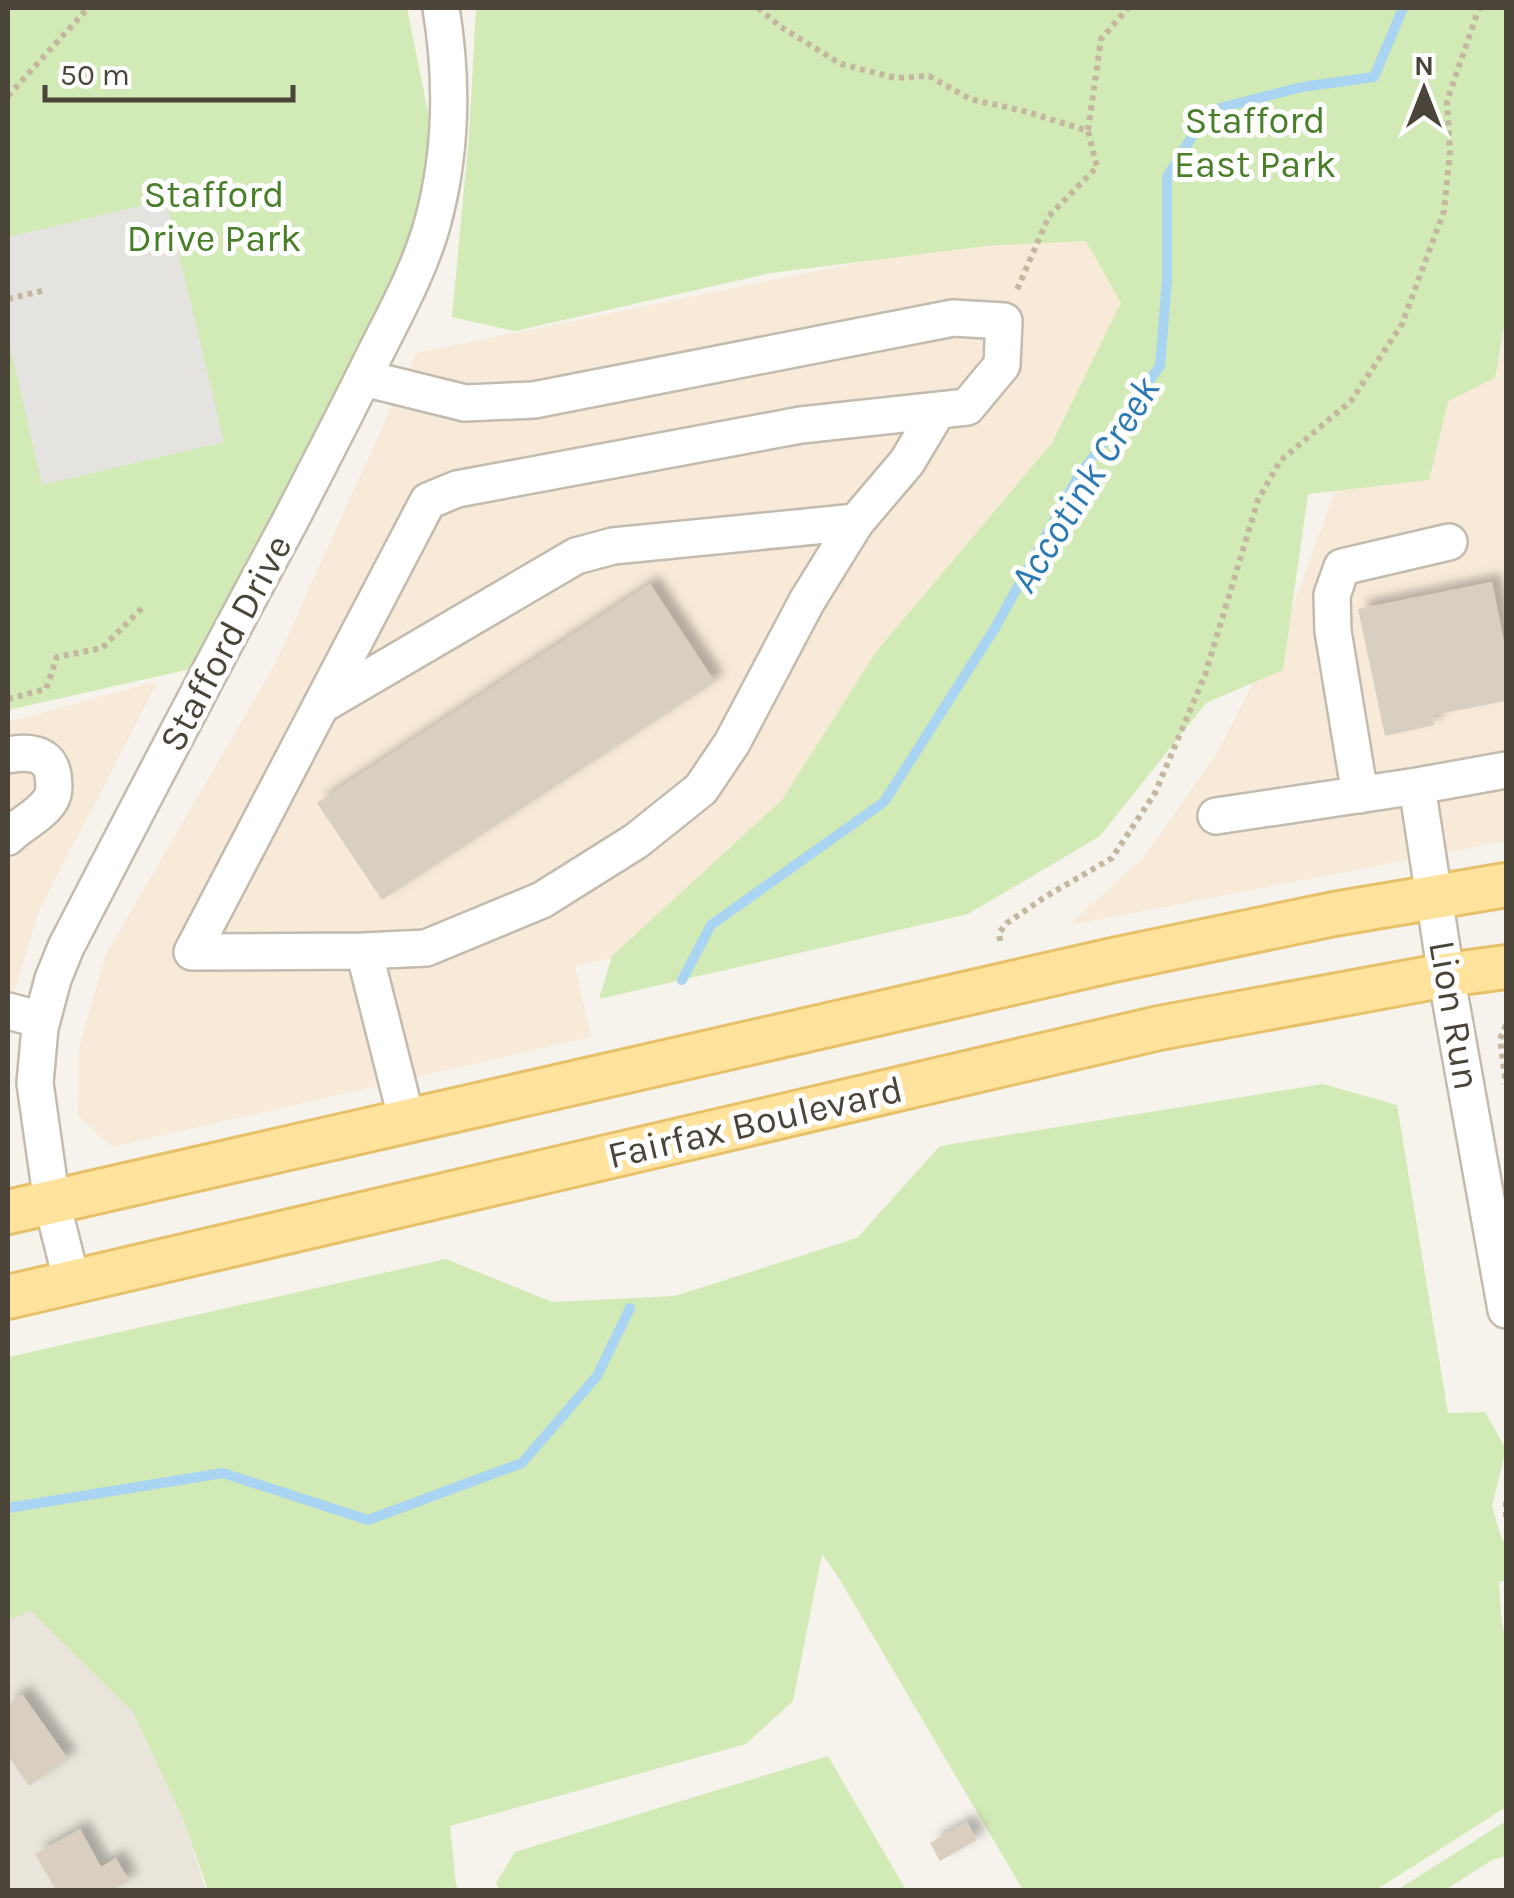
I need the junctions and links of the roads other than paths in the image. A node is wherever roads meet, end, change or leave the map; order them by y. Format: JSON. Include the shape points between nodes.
{"nodes":[{"id":1,"x":442,"y":8,"type":"edge"},
{"id":2,"x":364,"y":378,"type":"junction"},
{"id":3,"x":938,"y":410,"type":"junction"},
{"id":4,"x":856,"y":522,"type":"junction"},
{"id":5,"x":1449,"y":542,"type":"dead end"},
{"id":6,"x":321,"y":706,"type":"junction"},
{"id":7,"x":8,"y":755,"type":"edge"},
{"id":8,"x":1506,"y":770,"type":"edge"},
{"id":9,"x":1417,"y":786,"type":"junction"},
{"id":10,"x":1360,"y":794,"type":"junction"},
{"id":11,"x":1216,"y":816,"type":"dead end"},
{"id":12,"x":8,"y":837,"type":"edge"},
{"id":13,"x":1506,"y":885,"type":"edge"},
{"id":14,"x":1434,"y":896,"type":"junction"},
{"id":15,"x":364,"y":951,"type":"junction"},
{"id":16,"x":1506,"y":967,"type":"edge"},
{"id":17,"x":1446,"y":975,"type":"junction"},
{"id":18,"x":8,"y":1011,"type":"edge"},
{"id":19,"x":42,"y":1020,"type":"junction"},
{"id":20,"x":407,"y":1121,"type":"junction"},
{"id":21,"x":52,"y":1203,"type":"junction"},
{"id":22,"x":8,"y":1212,"type":"edge"},
{"id":23,"x":72,"y":1282,"type":"junction"},
{"id":24,"x":8,"y":1296,"type":"edge"},
{"id":25,"x":1506,"y":1310,"type":"edge"}],
"edges":[{"from":1,"to":2,"type":"street","name":"Stafford Drive","via":[[450,94],[442,182],[406,292]]},
{"from":2,"to":3,"type":"street","via":[[465,403],[534,400],[953,318],[1004,321],[1002,365],[968,407]]},
{"from":2,"to":19,"type":"street","name":"Stafford Drive","via":[[66,947]]},
{"from":3,"to":4,"type":"street","via":[[907,462]]},
{"from":3,"to":6,"type":"street","via":[[801,426],[457,489],[428,501]]},
{"from":4,"to":6,"type":"street","via":[[612,546],[576,556]]},
{"from":4,"to":15,"type":"street","via":[[701,789],[636,841],[542,900],[426,948]]},
{"from":5,"to":10,"type":"street","via":[[1342,568],[1332,595]]},
{"from":6,"to":15,"type":"street","via":[[192,952]]},
{"from":7,"to":12,"type":"street","via":[[42,756],[54,783],[52,798]]},
{"from":8,"to":9,"type":"street"},
{"from":9,"to":10,"type":"street"},
{"from":9,"to":14,"type":"street","name":"Lion Run"},
{"from":10,"to":11,"type":"street"},
{"from":13,"to":14,"type":"main road"},
{"from":14,"to":17,"type":"street","name":"Lion Run"},
{"from":14,"to":20,"type":"main road","via":[[1113,960]]},
{"from":15,"to":20,"type":"street"},
{"from":16,"to":17,"type":"main road","name":"Fairfax Boulevard"},
{"from":17,"to":23,"type":"main road","name":"Fairfax Boulevard","via":[[1159,1028]]},
{"from":17,"to":25,"type":"street","name":"Lion Run"},
{"from":18,"to":19,"type":"street"},
{"from":19,"to":21,"type":"street","name":"Stafford Drive","via":[[36,1083]]},
{"from":20,"to":21,"type":"main road"},
{"from":21,"to":22,"type":"main road"},
{"from":21,"to":23,"type":"street","name":"Stafford Drive"},
{"from":23,"to":24,"type":"main road","name":"Fairfax Boulevard"}]}
